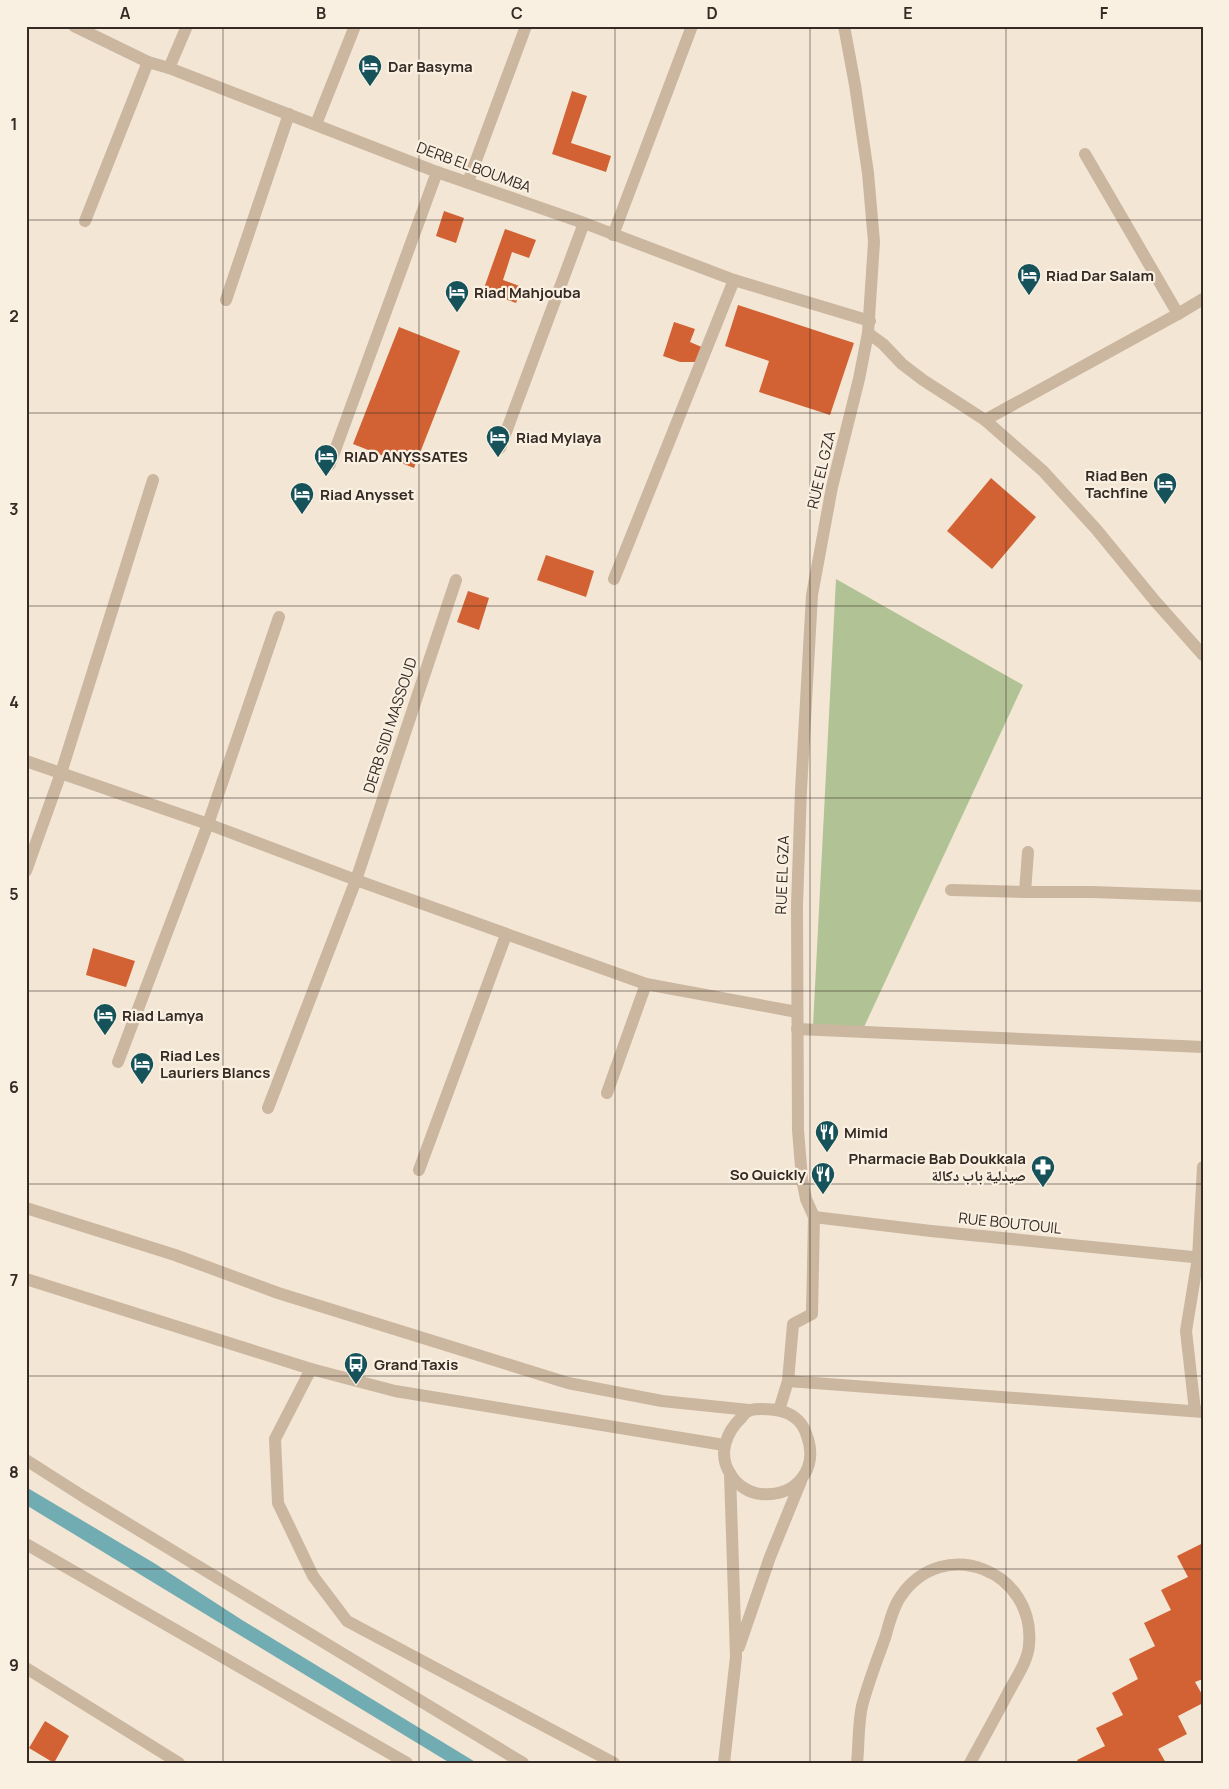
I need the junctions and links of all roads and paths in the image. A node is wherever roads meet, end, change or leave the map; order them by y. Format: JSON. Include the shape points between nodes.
{"nodes":[{"id":1,"x":74,"y":26,"type":"edge"},
{"id":2,"x":187,"y":26,"type":"edge"},
{"id":3,"x":355,"y":26,"type":"edge"},
{"id":4,"x":526,"y":26,"type":"edge"},
{"id":5,"x":692,"y":26,"type":"edge"},
{"id":6,"x":844,"y":26,"type":"edge"},
{"id":7,"x":148,"y":62,"type":"junction"},
{"id":8,"x":170,"y":68,"type":"junction"},
{"id":9,"x":289,"y":114,"type":"junction"},
{"id":10,"x":316,"y":124,"type":"junction"},
{"id":11,"x":1085,"y":154,"type":"dead end"},
{"id":12,"x":437,"y":172,"type":"junction"},
{"id":13,"x":468,"y":182,"type":"junction"},
{"id":14,"x":85,"y":220,"type":"dead end"},
{"id":15,"x":584,"y":223,"type":"junction"},
{"id":16,"x":613,"y":235,"type":"junction"},
{"id":17,"x":734,"y":280,"type":"junction"},
{"id":18,"x":1203,"y":299,"type":"edge"},
{"id":19,"x":226,"y":300,"type":"dead end"},
{"id":20,"x":1178,"y":314,"type":"junction"},
{"id":21,"x":869,"y":327,"type":"junction"},
{"id":22,"x":985,"y":420,"type":"junction"},
{"id":23,"x":500,"y":448,"type":"dead end"},
{"id":24,"x":330,"y":464,"type":"dead end"},
{"id":25,"x":154,"y":480,"type":"dead end"},
{"id":26,"x":456,"y":580,"type":"dead end"},
{"id":27,"x":614,"y":580,"type":"dead end"},
{"id":28,"x":280,"y":617,"type":"dead end"},
{"id":29,"x":1203,"y":655,"type":"edge"},
{"id":30,"x":26,"y":761,"type":"edge"},
{"id":31,"x":61,"y":773,"type":"junction"},
{"id":32,"x":208,"y":824,"type":"junction"},
{"id":33,"x":1028,"y":852,"type":"dead end"},
{"id":34,"x":26,"y":871,"type":"edge"},
{"id":35,"x":356,"y":880,"type":"junction"},
{"id":36,"x":951,"y":890,"type":"dead end"},
{"id":37,"x":1025,"y":892,"type":"junction"},
{"id":38,"x":1203,"y":896,"type":"edge"},
{"id":39,"x":506,"y":935,"type":"junction"},
{"id":40,"x":646,"y":984,"type":"junction"},
{"id":41,"x":797,"y":1012,"type":"junction"},
{"id":42,"x":797,"y":1029,"type":"junction"},
{"id":43,"x":1203,"y":1047,"type":"edge"},
{"id":44,"x":118,"y":1062,"type":"dead end"},
{"id":45,"x":607,"y":1093,"type":"dead end"},
{"id":46,"x":268,"y":1108,"type":"dead end"},
{"id":47,"x":1203,"y":1167,"type":"edge"},
{"id":48,"x":419,"y":1170,"type":"dead end"},
{"id":49,"x":26,"y":1208,"type":"edge"},
{"id":50,"x":814,"y":1217,"type":"junction"},
{"id":51,"x":1200,"y":1258,"type":"edge"},
{"id":52,"x":26,"y":1280,"type":"edge"},
{"id":53,"x":311,"y":1369,"type":"junction"},
{"id":54,"x":788,"y":1381,"type":"junction"},
{"id":55,"x":749,"y":1410,"type":"junction"},
{"id":56,"x":779,"y":1410,"type":"junction"},
{"id":57,"x":1199,"y":1411,"type":"edge"},
{"id":58,"x":724,"y":1445,"type":"junction"},
{"id":59,"x":26,"y":1460,"type":"edge"},
{"id":60,"x":730,"y":1474,"type":"junction"},
{"id":61,"x":802,"y":1479,"type":"junction"},
{"id":62,"x":26,"y":1544,"type":"edge"},
{"id":63,"x":736,"y":1657,"type":"junction"},
{"id":64,"x":26,"y":1668,"type":"edge"},
{"id":65,"x":179,"y":1763,"type":"edge"},
{"id":66,"x":407,"y":1763,"type":"edge"},
{"id":67,"x":523,"y":1763,"type":"edge"},
{"id":68,"x":614,"y":1763,"type":"edge"},
{"id":69,"x":724,"y":1763,"type":"edge"},
{"id":70,"x":857,"y":1763,"type":"edge"},
{"id":71,"x":970,"y":1763,"type":"edge"}],
"edges":[{"from":1,"to":7,"type":"street","name":"DERB EL BOUMBA"},
{"from":2,"to":8,"type":"street"},
{"from":3,"to":10,"type":"street"},
{"from":4,"to":13,"type":"street"},
{"from":5,"to":16,"type":"street"},
{"from":6,"to":21,"type":"street","name":"RUE EL GZA","via":[[868,173],[874,242]]},
{"from":7,"to":8,"type":"street","name":"DERB EL BOUMBA"},
{"from":7,"to":14,"type":"street"},
{"from":8,"to":9,"type":"street","name":"DERB EL BOUMBA"},
{"from":9,"to":10,"type":"street","name":"DERB EL BOUMBA"},
{"from":9,"to":19,"type":"street"},
{"from":10,"to":12,"type":"street","name":"DERB EL BOUMBA"},
{"from":11,"to":20,"type":"street"},
{"from":12,"to":13,"type":"street","name":"DERB EL BOUMBA"},
{"from":12,"to":24,"type":"street"},
{"from":13,"to":15,"type":"street","name":"DERB EL BOUMBA"},
{"from":15,"to":16,"type":"street","name":"DERB EL BOUMBA"},
{"from":15,"to":23,"type":"street"},
{"from":16,"to":17,"type":"street","name":"DERB EL BOUMBA"},
{"from":17,"to":21,"type":"street","name":"DERB EL BOUMBA"},
{"from":17,"to":27,"type":"street"},
{"from":18,"to":20,"type":"street"},
{"from":20,"to":22,"type":"street"},
{"from":21,"to":22,"type":"street","via":[[902,364]]},
{"from":21,"to":41,"type":"street","name":"RUE EL GZA","via":[[832,487],[812,595],[800,790]]},
{"from":22,"to":29,"type":"street","via":[[1043,471]]},
{"from":25,"to":31,"type":"street"},
{"from":26,"to":35,"type":"street","name":"DERB SIDI MASSOUD"},
{"from":28,"to":32,"type":"street"},
{"from":30,"to":31,"type":"street"},
{"from":31,"to":32,"type":"street"},
{"from":31,"to":34,"type":"street"},
{"from":32,"to":35,"type":"street"},
{"from":32,"to":44,"type":"street"},
{"from":33,"to":37,"type":"street"},
{"from":35,"to":39,"type":"street"},
{"from":35,"to":46,"type":"street","name":"DERB SIDI MASSOUD"},
{"from":36,"to":37,"type":"street"},
{"from":37,"to":38,"type":"street"},
{"from":39,"to":40,"type":"street"},
{"from":39,"to":48,"type":"street"},
{"from":40,"to":41,"type":"street"},
{"from":40,"to":45,"type":"street"},
{"from":41,"to":42,"type":"street","name":"RUE EL GZA"},
{"from":42,"to":43,"type":"street"},
{"from":42,"to":50,"type":"street","name":"RUE EL GZA","via":[[802,1179]]},
{"from":47,"to":51,"type":"street"},
{"from":49,"to":55,"type":"street","via":[[175,1255],[278,1293],[568,1383],[662,1401]]},
{"from":50,"to":51,"type":"street","name":"RUE BOUTOUIL"},
{"from":50,"to":54,"type":"street","name":"RUE EL GZA","via":[[812,1314],[793,1324]]},
{"from":51,"to":57,"type":"street","via":[[1186,1331]]},
{"from":52,"to":53,"type":"street"},
{"from":53,"to":58,"type":"street","via":[[395,1391]]},
{"from":53,"to":68,"type":"street","via":[[275,1439],[278,1503],[313,1576],[347,1621]]},
{"from":54,"to":56,"type":"street","name":"RUE EL GZA"},
{"from":54,"to":57,"type":"street"},
{"from":55,"to":56,"type":"street"},
{"from":55,"to":58,"type":"street","via":[[733,1425]]},
{"from":56,"to":61,"type":"street","via":[[794,1417],[805,1430],[811,1446],[810,1463]]},
{"from":58,"to":60,"type":"street"},
{"from":59,"to":67,"type":"street"},
{"from":60,"to":61,"type":"street","via":[[741,1486],[757,1494],[774,1495],[789,1490]]},
{"from":60,"to":63,"type":"street"},
{"from":61,"to":63,"type":"street","via":[[770,1557]]},
{"from":62,"to":66,"type":"street"},
{"from":63,"to":69,"type":"street"},
{"from":64,"to":65,"type":"street"},
{"from":70,"to":71,"type":"street","via":[[862,1708],[900,1596],[931,1570],[950,1565],[971,1565],[990,1571],[1009,1584],[1022,1602],[1029,1623],[1029,1646],[1022,1667]]}]}
